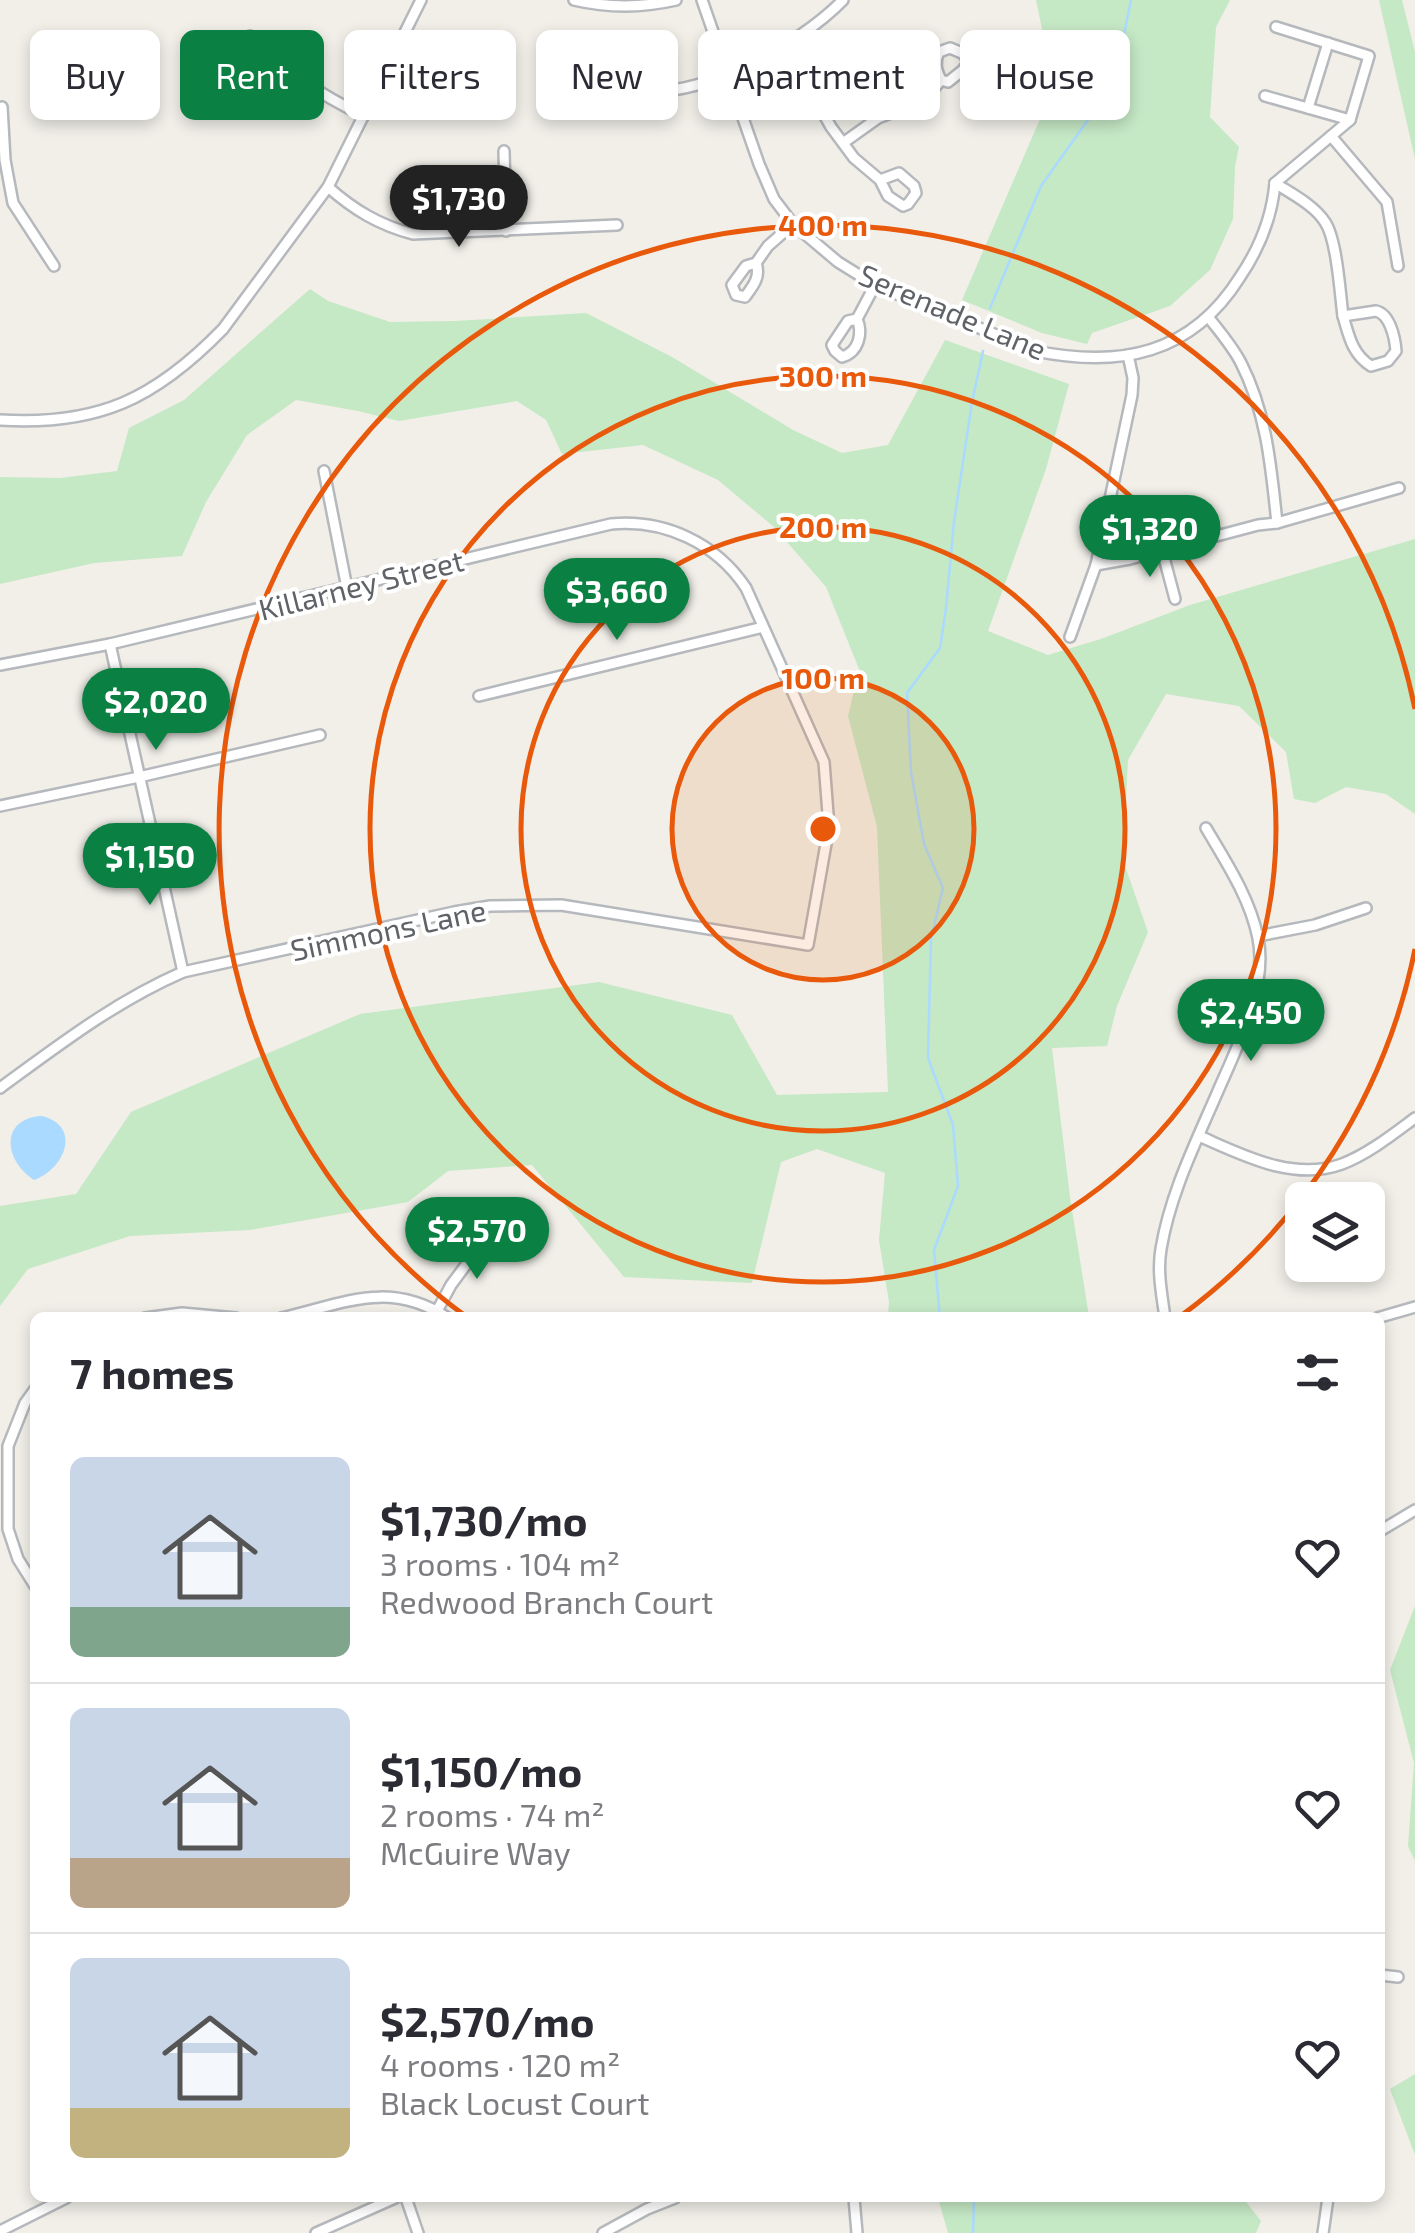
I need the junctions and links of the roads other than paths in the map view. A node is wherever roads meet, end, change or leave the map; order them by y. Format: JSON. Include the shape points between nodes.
{"nodes":[{"id":1,"x":421,"y":0,"type":"edge"},
{"id":2,"x":574,"y":0,"type":"edge"},
{"id":3,"x":676,"y":0,"type":"edge"},
{"id":4,"x":702,"y":0,"type":"edge"},
{"id":5,"x":843,"y":0,"type":"edge"},
{"id":6,"x":1276,"y":27,"type":"dead end"},
{"id":7,"x":406,"y":30,"type":"edge"},
{"id":8,"x":713,"y":30,"type":"edge"},
{"id":9,"x":807,"y":30,"type":"edge"},
{"id":10,"x":1328,"y":44,"type":"junction"},
{"id":11,"x":941,"y":80,"type":"dead end"},
{"id":12,"x":1265,"y":96,"type":"dead end"},
{"id":13,"x":2,"y":107,"type":"edge"},
{"id":14,"x":1308,"y":108,"type":"junction"},
{"id":15,"x":362,"y":120,"type":"edge"},
{"id":16,"x":744,"y":120,"type":"edge"},
{"id":17,"x":828,"y":120,"type":"edge"},
{"id":18,"x":1350,"y":120,"type":"junction"},
{"id":19,"x":1331,"y":136,"type":"junction"},
{"id":20,"x":843,"y":143,"type":"junction"},
{"id":21,"x":504,"y":151,"type":"dead end"},
{"id":22,"x":880,"y":180,"type":"dead end"},
{"id":23,"x":1275,"y":183,"type":"junction"},
{"id":24,"x":328,"y":187,"type":"junction"},
{"id":25,"x":12,"y":202,"type":"junction"},
{"id":26,"x":0,"y":205,"type":"edge"},
{"id":27,"x":793,"y":224,"type":"junction"},
{"id":28,"x":617,"y":225,"type":"dead end"},
{"id":29,"x":506,"y":231,"type":"junction"},
{"id":30,"x":756,"y":264,"type":"dead end"},
{"id":31,"x":54,"y":266,"type":"dead end"},
{"id":32,"x":1398,"y":266,"type":"dead end"},
{"id":33,"x":875,"y":285,"type":"junction"},
{"id":34,"x":1344,"y":316,"type":"junction"},
{"id":35,"x":1209,"y":318,"type":"junction"},
{"id":36,"x":857,"y":319,"type":"dead end"},
{"id":37,"x":1128,"y":355,"type":"junction"},
{"id":38,"x":0,"y":420,"type":"edge"},
{"id":39,"x":324,"y":470,"type":"dead end"},
{"id":40,"x":1400,"y":488,"type":"dead end"},
{"id":41,"x":1277,"y":523,"type":"junction"},
{"id":42,"x":1162,"y":550,"type":"junction"},
{"id":43,"x":1096,"y":565,"type":"junction"},
{"id":44,"x":348,"y":588,"type":"junction"},
{"id":45,"x":1175,"y":599,"type":"dead end"},
{"id":46,"x":763,"y":627,"type":"junction"},
{"id":47,"x":1070,"y":637,"type":"dead end"},
{"id":48,"x":110,"y":644,"type":"junction"},
{"id":49,"x":0,"y":665,"type":"edge"},
{"id":50,"x":479,"y":696,"type":"dead end"},
{"id":51,"x":320,"y":735,"type":"dead end"},
{"id":52,"x":140,"y":777,"type":"junction"},
{"id":53,"x":0,"y":806,"type":"edge"},
{"id":54,"x":1206,"y":828,"type":"dead end"},
{"id":55,"x":1366,"y":908,"type":"dead end"},
{"id":56,"x":1258,"y":936,"type":"junction"},
{"id":57,"x":808,"y":945,"type":"joint"},
{"id":58,"x":184,"y":972,"type":"junction"},
{"id":59,"x":0,"y":1088,"type":"edge"},
{"id":60,"x":1415,"y":1118,"type":"edge"},
{"id":61,"x":1199,"y":1136,"type":"junction"},
{"id":62,"x":488,"y":1235,"type":"dead end"},
{"id":63,"x":1415,"y":1307,"type":"edge"},
{"id":64,"x":438,"y":1310,"type":"junction"},
{"id":65,"x":320,"y":1312,"type":"edge"},
{"id":66,"x":440,"y":1312,"type":"edge"},
{"id":67,"x":1165,"y":1312,"type":"edge"},
{"id":68,"x":1385,"y":1315,"type":"edge"},
{"id":69,"x":30,"y":1396,"type":"edge"},
{"id":70,"x":4,"y":1445,"type":"edge"},
{"id":71,"x":1415,"y":1510,"type":"edge"},
{"id":72,"x":1385,"y":1528,"type":"edge"},
{"id":73,"x":30,"y":1578,"type":"edge"},
{"id":74,"x":1385,"y":1975,"type":"edge"},
{"id":75,"x":1398,"y":1977,"type":"dead end"},
{"id":76,"x":58,"y":2202,"type":"edge"},
{"id":77,"x":386,"y":2202,"type":"edge"},
{"id":78,"x":407,"y":2202,"type":"edge"},
{"id":79,"x":664,"y":2202,"type":"edge"},
{"id":80,"x":854,"y":2202,"type":"edge"},
{"id":81,"x":1327,"y":2202,"type":"edge"},
{"id":82,"x":0,"y":2231,"type":"edge"},
{"id":83,"x":316,"y":2233,"type":"edge"},
{"id":84,"x":418,"y":2233,"type":"edge"},
{"id":85,"x":603,"y":2233,"type":"edge"},
{"id":86,"x":857,"y":2233,"type":"edge"},
{"id":87,"x":1323,"y":2233,"type":"edge"}],
"edges":[{"from":1,"to":7,"type":"street"},
{"from":2,"to":3,"type":"street","via":[[633,7]]},
{"from":4,"to":8,"type":"street","name":"Serenade Lane"},
{"from":5,"to":9,"type":"street"},
{"from":6,"to":10,"type":"street"},
{"from":10,"to":14,"type":"street"},
{"from":10,"to":18,"type":"street","via":[[1369,56]]},
{"from":11,"to":20,"type":"street"},
{"from":12,"to":14,"type":"street"},
{"from":13,"to":25,"type":"street"},
{"from":14,"to":18,"type":"street"},
{"from":15,"to":24,"type":"street"},
{"from":16,"to":27,"type":"street","name":"Serenade Lane","via":[[774,198]]},
{"from":17,"to":20,"type":"street"},
{"from":18,"to":19,"type":"street"},
{"from":19,"to":23,"type":"street"},
{"from":19,"to":32,"type":"street","via":[[1386,202]]},
{"from":20,"to":22,"type":"street"},
{"from":21,"to":29,"type":"street"},
{"from":23,"to":34,"type":"street","via":[[1324,221]]},
{"from":23,"to":35,"type":"street","name":"Serenade Lane","via":[[1272,210],[1248,264]]},
{"from":24,"to":29,"type":"street","via":[[368,218],[413,234]]},
{"from":24,"to":38,"type":"street","via":[[223,330],[168,378],[95,413]]},
{"from":25,"to":26,"type":"street"},
{"from":25,"to":31,"type":"street"},
{"from":27,"to":30,"type":"street"},
{"from":27,"to":33,"type":"street","name":"Serenade Lane"},
{"from":28,"to":29,"type":"street"},
{"from":33,"to":36,"type":"street"},
{"from":33,"to":37,"type":"street","name":"Serenade Lane","via":[[1035,351]]},
{"from":34,"to":34,"type":"street","via":[[1363,361],[1374,366],[1392,358],[1394,341],[1382,312]]},
{"from":35,"to":37,"type":"street","name":"Serenade Lane","via":[[1171,341]]},
{"from":35,"to":41,"type":"street","via":[[1242,364],[1258,407]]},
{"from":37,"to":43,"type":"street","via":[[1132,395]]},
{"from":39,"to":44,"type":"street"},
{"from":40,"to":41,"type":"street"},
{"from":41,"to":42,"type":"street"},
{"from":42,"to":43,"type":"street"},
{"from":42,"to":45,"type":"street"},
{"from":43,"to":47,"type":"street"},
{"from":44,"to":46,"type":"street","name":"Killarney Street","via":[[636,523],[679,534],[724,560]]},
{"from":44,"to":48,"type":"street","name":"Killarney Street"},
{"from":46,"to":50,"type":"street"},
{"from":46,"to":57,"type":"street","name":"Killarney Street","via":[[824,762],[830,827]]},
{"from":48,"to":49,"type":"street","name":"Killarney Street"},
{"from":48,"to":52,"type":"street"},
{"from":51,"to":52,"type":"street"},
{"from":52,"to":53,"type":"street"},
{"from":52,"to":58,"type":"street"},
{"from":54,"to":56,"type":"street"},
{"from":55,"to":56,"type":"street"},
{"from":56,"to":61,"type":"street","via":[[1258,977],[1245,1030]]},
{"from":57,"to":58,"type":"street","name":"Simmons Lane","via":[[561,905],[490,906]]},
{"from":58,"to":59,"type":"street","name":"Simmons Lane","via":[[110,1010]]},
{"from":60,"to":61,"type":"street","via":[[1343,1164],[1320,1170],[1270,1164]]},
{"from":61,"to":67,"type":"street","via":[[1160,1252]]},
{"from":62,"to":64,"type":"street"},
{"from":63,"to":68,"type":"street"},
{"from":64,"to":65,"type":"street","via":[[370,1296]]},
{"from":64,"to":66,"type":"street"},
{"from":69,"to":70,"type":"street"},
{"from":70,"to":73,"type":"street","via":[[8,1529]]},
{"from":71,"to":72,"type":"street"},
{"from":74,"to":75,"type":"street"},
{"from":76,"to":82,"type":"street"},
{"from":77,"to":83,"type":"street"},
{"from":78,"to":84,"type":"street"},
{"from":79,"to":85,"type":"street"},
{"from":80,"to":86,"type":"street"},
{"from":81,"to":87,"type":"street"}]}
